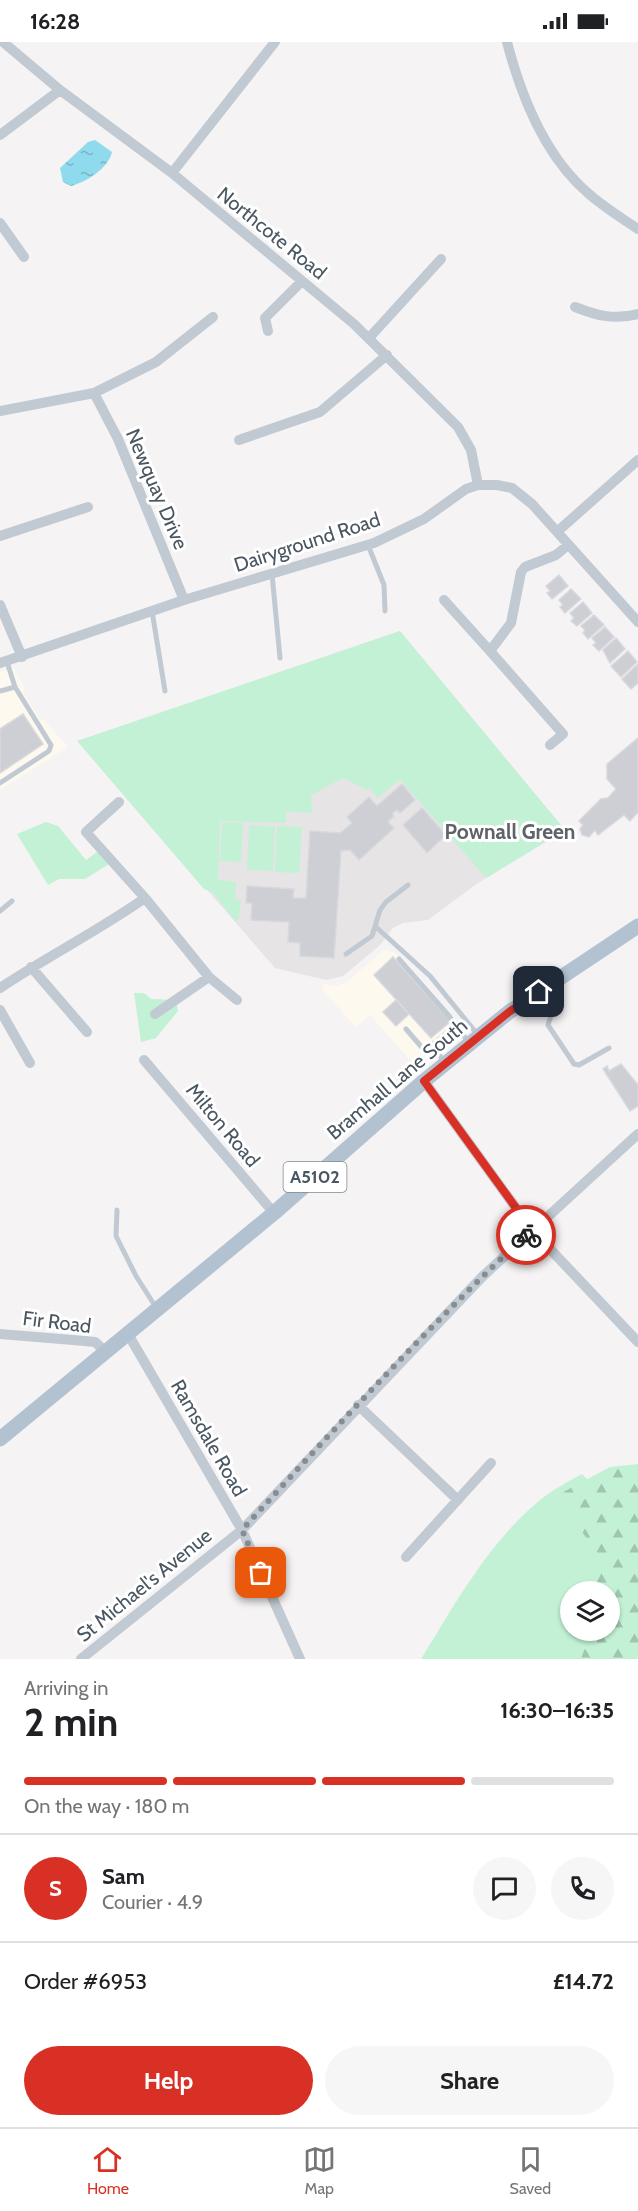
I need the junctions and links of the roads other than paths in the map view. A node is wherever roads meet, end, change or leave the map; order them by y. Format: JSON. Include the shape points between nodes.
{"nodes":[{"id":1,"x":3,"y":42,"type":"edge"},
{"id":2,"x":275,"y":42,"type":"edge"},
{"id":3,"x":507,"y":42,"type":"edge"},
{"id":4,"x":60,"y":90,"type":"junction"},
{"id":5,"x":0,"y":135,"type":"edge"},
{"id":6,"x":172,"y":173,"type":"junction"},
{"id":7,"x":0,"y":223,"type":"edge"},
{"id":8,"x":638,"y":228,"type":"edge"},
{"id":9,"x":24,"y":257,"type":"dead end"},
{"id":10,"x":441,"y":259,"type":"dead end"},
{"id":11,"x":302,"y":282,"type":"junction"},
{"id":12,"x":575,"y":307,"type":"dead end"},
{"id":13,"x":638,"y":314,"type":"edge"},
{"id":14,"x":213,"y":317,"type":"dead end"},
{"id":15,"x":268,"y":332,"type":"dead end"},
{"id":16,"x":369,"y":338,"type":"junction"},
{"id":17,"x":387,"y":355,"type":"junction"},
{"id":18,"x":94,"y":393,"type":"junction"},
{"id":19,"x":0,"y":411,"type":"edge"},
{"id":20,"x":239,"y":440,"type":"dead end"},
{"id":21,"x":638,"y":460,"type":"edge"},
{"id":22,"x":478,"y":485,"type":"junction"},
{"id":23,"x":88,"y":507,"type":"dead end"},
{"id":24,"x":558,"y":531,"type":"junction"},
{"id":25,"x":0,"y":536,"type":"edge"},
{"id":26,"x":369,"y":545,"type":"junction"},
{"id":27,"x":568,"y":545,"type":"junction"},
{"id":28,"x":272,"y":574,"type":"junction"},
{"id":29,"x":184,"y":600,"type":"junction"},
{"id":30,"x":444,"y":600,"type":"dead end"},
{"id":31,"x":0,"y":605,"type":"edge"},
{"id":32,"x":384,"y":610,"type":"dead end"},
{"id":33,"x":152,"y":611,"type":"junction"},
{"id":34,"x":638,"y":622,"type":"edge"},
{"id":35,"x":490,"y":651,"type":"junction"},
{"id":36,"x":22,"y":657,"type":"junction"},
{"id":37,"x":280,"y":658,"type":"dead end"},
{"id":38,"x":3,"y":663,"type":"edge"},
{"id":39,"x":15,"y":687,"type":"junction"},
{"id":40,"x":0,"y":691,"type":"edge"},
{"id":41,"x":165,"y":691,"type":"dead end"},
{"id":42,"x":550,"y":745,"type":"dead end"},
{"id":43,"x":0,"y":783,"type":"edge"},
{"id":44,"x":119,"y":802,"type":"dead end"},
{"id":45,"x":408,"y":885,"type":"dead end"},
{"id":46,"x":145,"y":898,"type":"junction"},
{"id":47,"x":12,"y":901,"type":"dead end"},
{"id":48,"x":0,"y":911,"type":"edge"},
{"id":49,"x":638,"y":926,"type":"edge"},
{"id":50,"x":376,"y":927,"type":"junction"},
{"id":51,"x":346,"y":954,"type":"dead end"},
{"id":52,"x":399,"y":959,"type":"dead end"},
{"id":53,"x":32,"y":967,"type":"junction"},
{"id":54,"x":209,"y":977,"type":"junction"},
{"id":55,"x":0,"y":988,"type":"edge"},
{"id":56,"x":539,"y":992,"type":"junction"},
{"id":57,"x":237,"y":1000,"type":"dead end"},
{"id":58,"x":0,"y":1010,"type":"edge"},
{"id":59,"x":155,"y":1014,"type":"dead end"},
{"id":60,"x":454,"y":1026,"type":"junction"},
{"id":61,"x":406,"y":1029,"type":"dead end"},
{"id":62,"x":87,"y":1032,"type":"dead end"},
{"id":63,"x":475,"y":1040,"type":"junction"},
{"id":64,"x":432,"y":1046,"type":"junction"},
{"id":65,"x":609,"y":1048,"type":"dead end"},
{"id":66,"x":144,"y":1060,"type":"dead end"},
{"id":67,"x":30,"y":1063,"type":"dead end"},
{"id":68,"x":447,"y":1063,"type":"junction"},
{"id":69,"x":424,"y":1081,"type":"junction"},
{"id":70,"x":638,"y":1134,"type":"edge"},
{"id":71,"x":117,"y":1210,"type":"dead end"},
{"id":72,"x":274,"y":1213,"type":"junction"},
{"id":73,"x":532,"y":1230,"type":"junction"},
{"id":74,"x":158,"y":1310,"type":"junction"},
{"id":75,"x":0,"y":1334,"type":"edge"},
{"id":76,"x":128,"y":1334,"type":"junction"},
{"id":77,"x":638,"y":1342,"type":"edge"},
{"id":78,"x":106,"y":1352,"type":"junction"},
{"id":79,"x":358,"y":1405,"type":"junction"},
{"id":80,"x":0,"y":1439,"type":"edge"},
{"id":81,"x":491,"y":1463,"type":"dead end"},
{"id":82,"x":458,"y":1500,"type":"junction"},
{"id":83,"x":242,"y":1530,"type":"junction"},
{"id":84,"x":406,"y":1557,"type":"dead end"},
{"id":85,"x":81,"y":1659,"type":"edge"},
{"id":86,"x":300,"y":1659,"type":"edge"}],
"edges":[{"from":1,"to":4,"type":"street","name":"Northcote Road"},
{"from":2,"to":6,"type":"street"},
{"from":3,"to":8,"type":"street","via":[[528,107],[554,155],[587,193]]},
{"from":4,"to":5,"type":"street"},
{"from":4,"to":6,"type":"street","name":"Northcote Road"},
{"from":6,"to":11,"type":"street","name":"Northcote Road"},
{"from":7,"to":9,"type":"street"},
{"from":10,"to":16,"type":"street"},
{"from":11,"to":15,"type":"street","via":[[265,318]]},
{"from":11,"to":16,"type":"street","name":"Northcote Road"},
{"from":12,"to":13,"type":"street","via":[[601,317]]},
{"from":14,"to":18,"type":"street","via":[[156,362]]},
{"from":16,"to":17,"type":"street","name":"Northcote Road"},
{"from":17,"to":20,"type":"street","via":[[320,412]]},
{"from":17,"to":22,"type":"street","name":"Northcote Road","via":[[458,427],[471,450]]},
{"from":18,"to":19,"type":"street"},
{"from":18,"to":29,"type":"street","name":"Newquay Drive","via":[[118,439]]},
{"from":21,"to":24,"type":"street"},
{"from":22,"to":24,"type":"street","via":[[512,488]]},
{"from":22,"to":26,"type":"street","name":"Dairyground Road","via":[[466,489],[424,519]]},
{"from":23,"to":25,"type":"street"},
{"from":24,"to":27,"type":"street"},
{"from":26,"to":28,"type":"street","name":"Dairyground Road"},
{"from":26,"to":32,"type":"lane","via":[[384,585]]},
{"from":27,"to":34,"type":"street"},
{"from":27,"to":35,"type":"street","via":[[521,572],[511,623]]},
{"from":28,"to":29,"type":"street","name":"Dairyground Road"},
{"from":28,"to":37,"type":"lane"},
{"from":29,"to":33,"type":"street","name":"Dairyground Road"},
{"from":30,"to":35,"type":"street"},
{"from":31,"to":36,"type":"street"},
{"from":33,"to":36,"type":"street","name":"Dairyground Road"},
{"from":33,"to":41,"type":"lane"},
{"from":35,"to":42,"type":"street","via":[[563,734]]},
{"from":36,"to":38,"type":"street","name":"Dairyground Road"},
{"from":38,"to":39,"type":"lane"},
{"from":39,"to":40,"type":"lane"},
{"from":39,"to":43,"type":"lane","via":[[51,745]]},
{"from":44,"to":46,"type":"street","via":[[86,832]]},
{"from":45,"to":50,"type":"lane","via":[[386,902]]},
{"from":46,"to":53,"type":"street"},
{"from":46,"to":54,"type":"street"},
{"from":47,"to":48,"type":"lane"},
{"from":49,"to":56,"type":"main road","name":"Bramhall Lane South","number":"A5102"},
{"from":50,"to":51,"type":"lane","via":[[372,936]]},
{"from":50,"to":63,"type":"lane","via":[[430,976]]},
{"from":52,"to":60,"type":"lane"},
{"from":53,"to":55,"type":"street"},
{"from":53,"to":62,"type":"street"},
{"from":54,"to":57,"type":"street"},
{"from":54,"to":59,"type":"street"},
{"from":56,"to":63,"type":"main road","name":"Bramhall Lane South","number":"A5102"},
{"from":56,"to":65,"type":"lane","via":[[552,1013],[548,1025],[574,1064]]},
{"from":58,"to":67,"type":"street"},
{"from":60,"to":63,"type":"lane"},
{"from":60,"to":64,"type":"lane"},
{"from":61,"to":64,"type":"lane","via":[[425,1051]]},
{"from":63,"to":68,"type":"main road","name":"Bramhall Lane South","number":"A5102"},
{"from":64,"to":68,"type":"lane"},
{"from":66,"to":72,"type":"street","name":"Milton Road"},
{"from":68,"to":69,"type":"main road","name":"Bramhall Lane South","number":"A5102"},
{"from":69,"to":72,"type":"main road","name":"Bramhall Lane South","number":"A5102"},
{"from":69,"to":73,"type":"street"},
{"from":70,"to":73,"type":"street","name":"St Michael's Avenue"},
{"from":71,"to":74,"type":"lane","via":[[117,1236]]},
{"from":72,"to":74,"type":"main road","name":"Bramhall Lane South","number":"A5102"},
{"from":73,"to":77,"type":"street"},
{"from":73,"to":79,"type":"street","name":"St Michael's Avenue"},
{"from":74,"to":76,"type":"main road","name":"Bramhall Lane South","number":"A5102"},
{"from":75,"to":78,"type":"street","name":"Fir Road","via":[[95,1342]]},
{"from":76,"to":78,"type":"main road","name":"Bramhall Lane South","number":"A5102"},
{"from":76,"to":83,"type":"street","name":"Ramsdale Road"},
{"from":78,"to":80,"type":"main road","name":"Bramhall Lane South","number":"A5102"},
{"from":79,"to":82,"type":"street"},
{"from":79,"to":83,"type":"street","name":"St Michael's Avenue"},
{"from":81,"to":82,"type":"street"},
{"from":82,"to":84,"type":"street"},
{"from":83,"to":85,"type":"street","name":"St Michael's Avenue"},
{"from":83,"to":86,"type":"street","name":"Ramsdale Road"}]}
